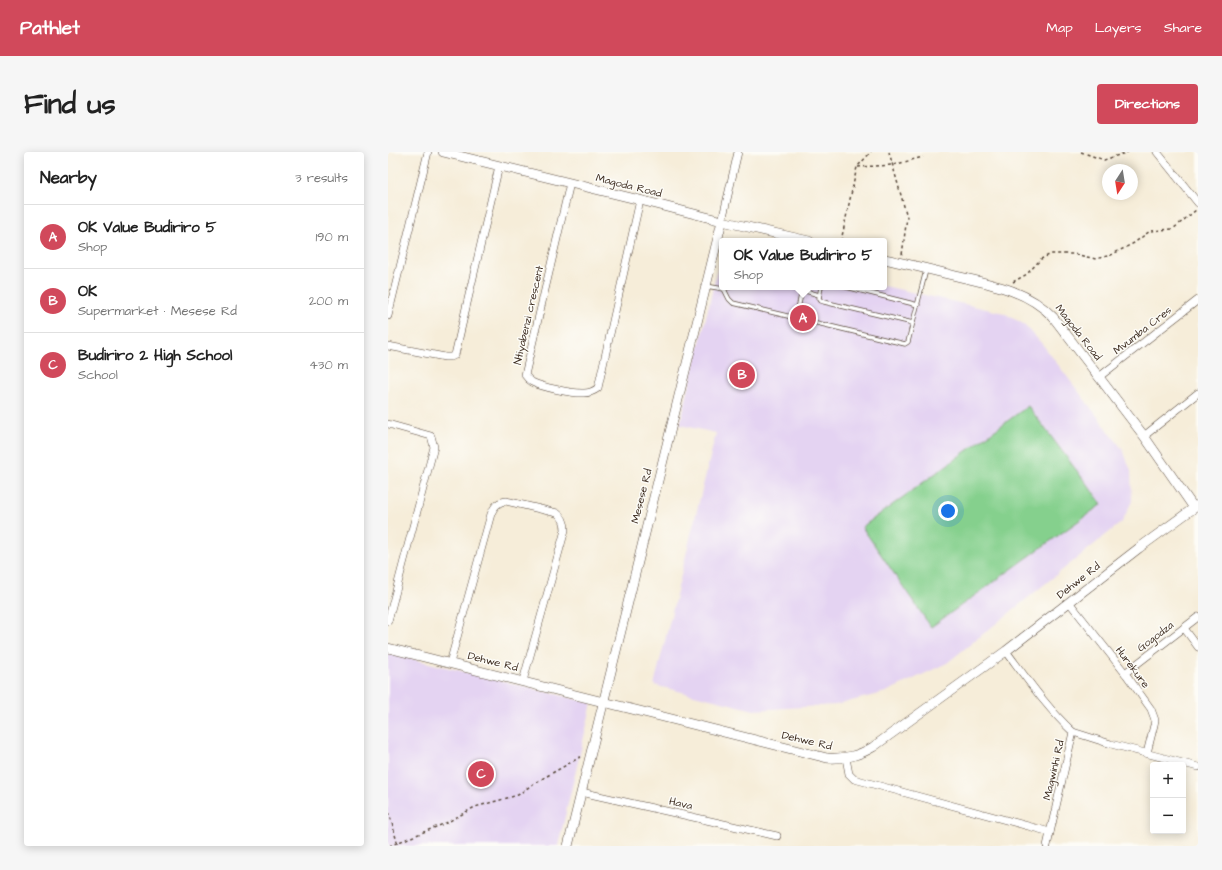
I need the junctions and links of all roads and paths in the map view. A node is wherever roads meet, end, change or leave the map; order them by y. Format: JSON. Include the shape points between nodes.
{"nodes":[{"id":1,"x":428,"y":152,"type":"edge"},
{"id":2,"x":443,"y":152,"type":"edge"},
{"id":3,"x":738,"y":152,"type":"edge"},
{"id":4,"x":871,"y":152,"type":"edge"},
{"id":5,"x":889,"y":152,"type":"edge"},
{"id":6,"x":1080,"y":152,"type":"edge"},
{"id":7,"x":1128,"y":152,"type":"edge"},
{"id":8,"x":1157,"y":152,"type":"edge"},
{"id":9,"x":922,"y":157,"type":"dead end"},
{"id":10,"x":893,"y":165,"type":"junction"},
{"id":11,"x":499,"y":166,"type":"junction"},
{"id":12,"x":857,"y":168,"type":"junction"},
{"id":13,"x":570,"y":183,"type":"junction"},
{"id":14,"x":640,"y":200,"type":"junction"},
{"id":15,"x":1198,"y":203,"type":"edge"},
{"id":16,"x":1198,"y":208,"type":"edge"},
{"id":17,"x":722,"y":222,"type":"junction"},
{"id":18,"x":795,"y":238,"type":"edge"},
{"id":19,"x":842,"y":238,"type":"edge"},
{"id":20,"x":887,"y":259,"type":"edge"},
{"id":21,"x":901,"y":263,"type":"junction"},
{"id":22,"x":926,"y":269,"type":"junction"},
{"id":23,"x":705,"y":286,"type":"junction"},
{"id":24,"x":1004,"y":287,"type":"junction"},
{"id":25,"x":719,"y":288,"type":"edge"},
{"id":26,"x":724,"y":290,"type":"edge"},
{"id":27,"x":802,"y":290,"type":"joint"},
{"id":28,"x":820,"y":290,"type":"edge"},
{"id":29,"x":858,"y":290,"type":"edge"},
{"id":30,"x":819,"y":294,"type":"junction"},
{"id":31,"x":1198,"y":300,"type":"edge"},
{"id":32,"x":918,"y":305,"type":"junction"},
{"id":33,"x":388,"y":316,"type":"edge"},
{"id":34,"x":796,"y":318,"type":"junction"},
{"id":35,"x":913,"y":323,"type":"junction"},
{"id":36,"x":388,"y":346,"type":"edge"},
{"id":37,"x":1099,"y":377,"type":"junction"},
{"id":38,"x":1198,"y":393,"type":"edge"},
{"id":39,"x":388,"y":424,"type":"edge"},
{"id":40,"x":1144,"y":436,"type":"junction"},
{"id":41,"x":1196,"y":507,"type":"edge"},
{"id":42,"x":1069,"y":602,"type":"junction"},
{"id":43,"x":1198,"y":618,"type":"edge"},
{"id":44,"x":388,"y":621,"type":"edge"},
{"id":45,"x":1184,"y":628,"type":"junction"},
{"id":46,"x":1198,"y":647,"type":"edge"},
{"id":47,"x":388,"y":648,"type":"edge"},
{"id":48,"x":1006,"y":651,"type":"junction"},
{"id":49,"x":450,"y":663,"type":"junction"},
{"id":50,"x":1125,"y":673,"type":"junction"},
{"id":51,"x":523,"y":681,"type":"junction"},
{"id":52,"x":603,"y":701,"type":"junction"},
{"id":53,"x":1073,"y":732,"type":"junction"},
{"id":54,"x":590,"y":751,"type":"junction"},
{"id":55,"x":1147,"y":753,"type":"junction"},
{"id":56,"x":846,"y":758,"type":"junction"},
{"id":57,"x":1198,"y":767,"type":"edge"},
{"id":58,"x":581,"y":792,"type":"junction"},
{"id":59,"x":388,"y":812,"type":"edge"},
{"id":60,"x":1050,"y":832,"type":"junction"},
{"id":61,"x":777,"y":836,"type":"dead end"},
{"id":62,"x":397,"y":845,"type":"edge"},
{"id":63,"x":389,"y":846,"type":"edge"},
{"id":64,"x":568,"y":846,"type":"edge"},
{"id":65,"x":1047,"y":846,"type":"edge"}],
"edges":[{"from":1,"to":33,"type":"street"},
{"from":2,"to":11,"type":"street","name":"Magoda Road"},
{"from":3,"to":17,"type":"street","name":"Mesese Rd"},
{"from":4,"to":12,"type":"path"},
{"from":5,"to":10,"type":"path"},
{"from":6,"to":7,"type":"path","via":[[1104,160]]},
{"from":8,"to":15,"type":"street"},
{"from":9,"to":10,"type":"path"},
{"from":10,"to":12,"type":"path"},
{"from":10,"to":21,"type":"path","via":[[907,217]]},
{"from":11,"to":13,"type":"street","name":"Magoda Road"},
{"from":11,"to":36,"type":"street","via":[[455,354],[445,357]]},
{"from":12,"to":19,"type":"path"},
{"from":13,"to":14,"type":"street","name":"Magoda Road"},
{"from":13,"to":14,"type":"street","name":"Ntiyabenzi crescent","via":[[525,375],[539,384],[574,393],[594,391],[598,388]]},
{"from":14,"to":17,"type":"street","name":"Magoda Road"},
{"from":16,"to":24,"type":"path","via":[[1173,229],[1150,231],[1134,243],[1096,259],[1074,254],[1051,254],[1041,259],[1027,274]]},
{"from":17,"to":18,"type":"street","name":"Magoda Road"},
{"from":17,"to":23,"type":"street","name":"Mesese Rd"},
{"from":20,"to":21,"type":"street","name":"Magoda Road"},
{"from":21,"to":22,"type":"street","name":"Magoda Road"},
{"from":22,"to":24,"type":"street","name":"Magoda Road"},
{"from":22,"to":32,"type":"lane"},
{"from":23,"to":25,"type":"lane"},
{"from":23,"to":52,"type":"street","name":"Mesese Rd"},
{"from":24,"to":37,"type":"street","name":"Magoda Road","via":[[1024,295],[1044,308]]},
{"from":26,"to":34,"type":"lane","via":[[733,303]]},
{"from":27,"to":30,"type":"lane"},
{"from":27,"to":34,"type":"lane"},
{"from":28,"to":30,"type":"lane"},
{"from":29,"to":32,"type":"lane"},
{"from":30,"to":35,"type":"lane","via":[[821,301],[824,302]]},
{"from":31,"to":37,"type":"street","name":"Mvumba Cres"},
{"from":32,"to":35,"type":"lane"},
{"from":34,"to":35,"type":"lane","via":[[903,344],[908,342]]},
{"from":37,"to":40,"type":"street","name":"Magoda Road"},
{"from":38,"to":40,"type":"street"},
{"from":39,"to":44,"type":"street","via":[[431,436],[434,448]]},
{"from":40,"to":41,"type":"street","name":"Magoda Road"},
{"from":41,"to":42,"type":"street","name":"Dehwe Rd"},
{"from":42,"to":48,"type":"street","name":"Dehwe Rd"},
{"from":42,"to":50,"type":"street","name":"Hurekure"},
{"from":43,"to":45,"type":"street","name":"Gogodza"},
{"from":45,"to":46,"type":"street"},
{"from":45,"to":50,"type":"street","name":"Gogodza"},
{"from":47,"to":49,"type":"street","name":"Dehwe Rd"},
{"from":48,"to":53,"type":"street","name":"Magwinhi Rd","via":[[1045,702]]},
{"from":48,"to":56,"type":"street","name":"Dehwe Rd","via":[[873,747]]},
{"from":49,"to":51,"type":"street","name":"Dehwe Rd"},
{"from":49,"to":51,"type":"street","via":[[494,507],[499,502],[506,501],[549,511],[557,513],[562,518],[565,530]]},
{"from":50,"to":55,"type":"street","name":"Hurekure","via":[[1154,715]]},
{"from":51,"to":52,"type":"street","name":"Dehwe Rd"},
{"from":52,"to":54,"type":"street","name":"Mesese Rd"},
{"from":52,"to":56,"type":"street","name":"Dehwe Rd","via":[[827,758]]},
{"from":53,"to":55,"type":"street"},
{"from":53,"to":60,"type":"street","name":"Magwinhi Rd"},
{"from":54,"to":58,"type":"street","name":"Mesese Rd"},
{"from":54,"to":62,"type":"path","via":[[518,795],[476,807]]},
{"from":55,"to":57,"type":"street"},
{"from":56,"to":60,"type":"street","via":[[849,774],[854,779]]},
{"from":58,"to":61,"type":"street","name":"Hava"},
{"from":58,"to":64,"type":"street","name":"Mesese Rd"},
{"from":59,"to":62,"type":"path"},
{"from":60,"to":65,"type":"street","name":"Magwinhi Rd"},
{"from":62,"to":63,"type":"path"}]}
